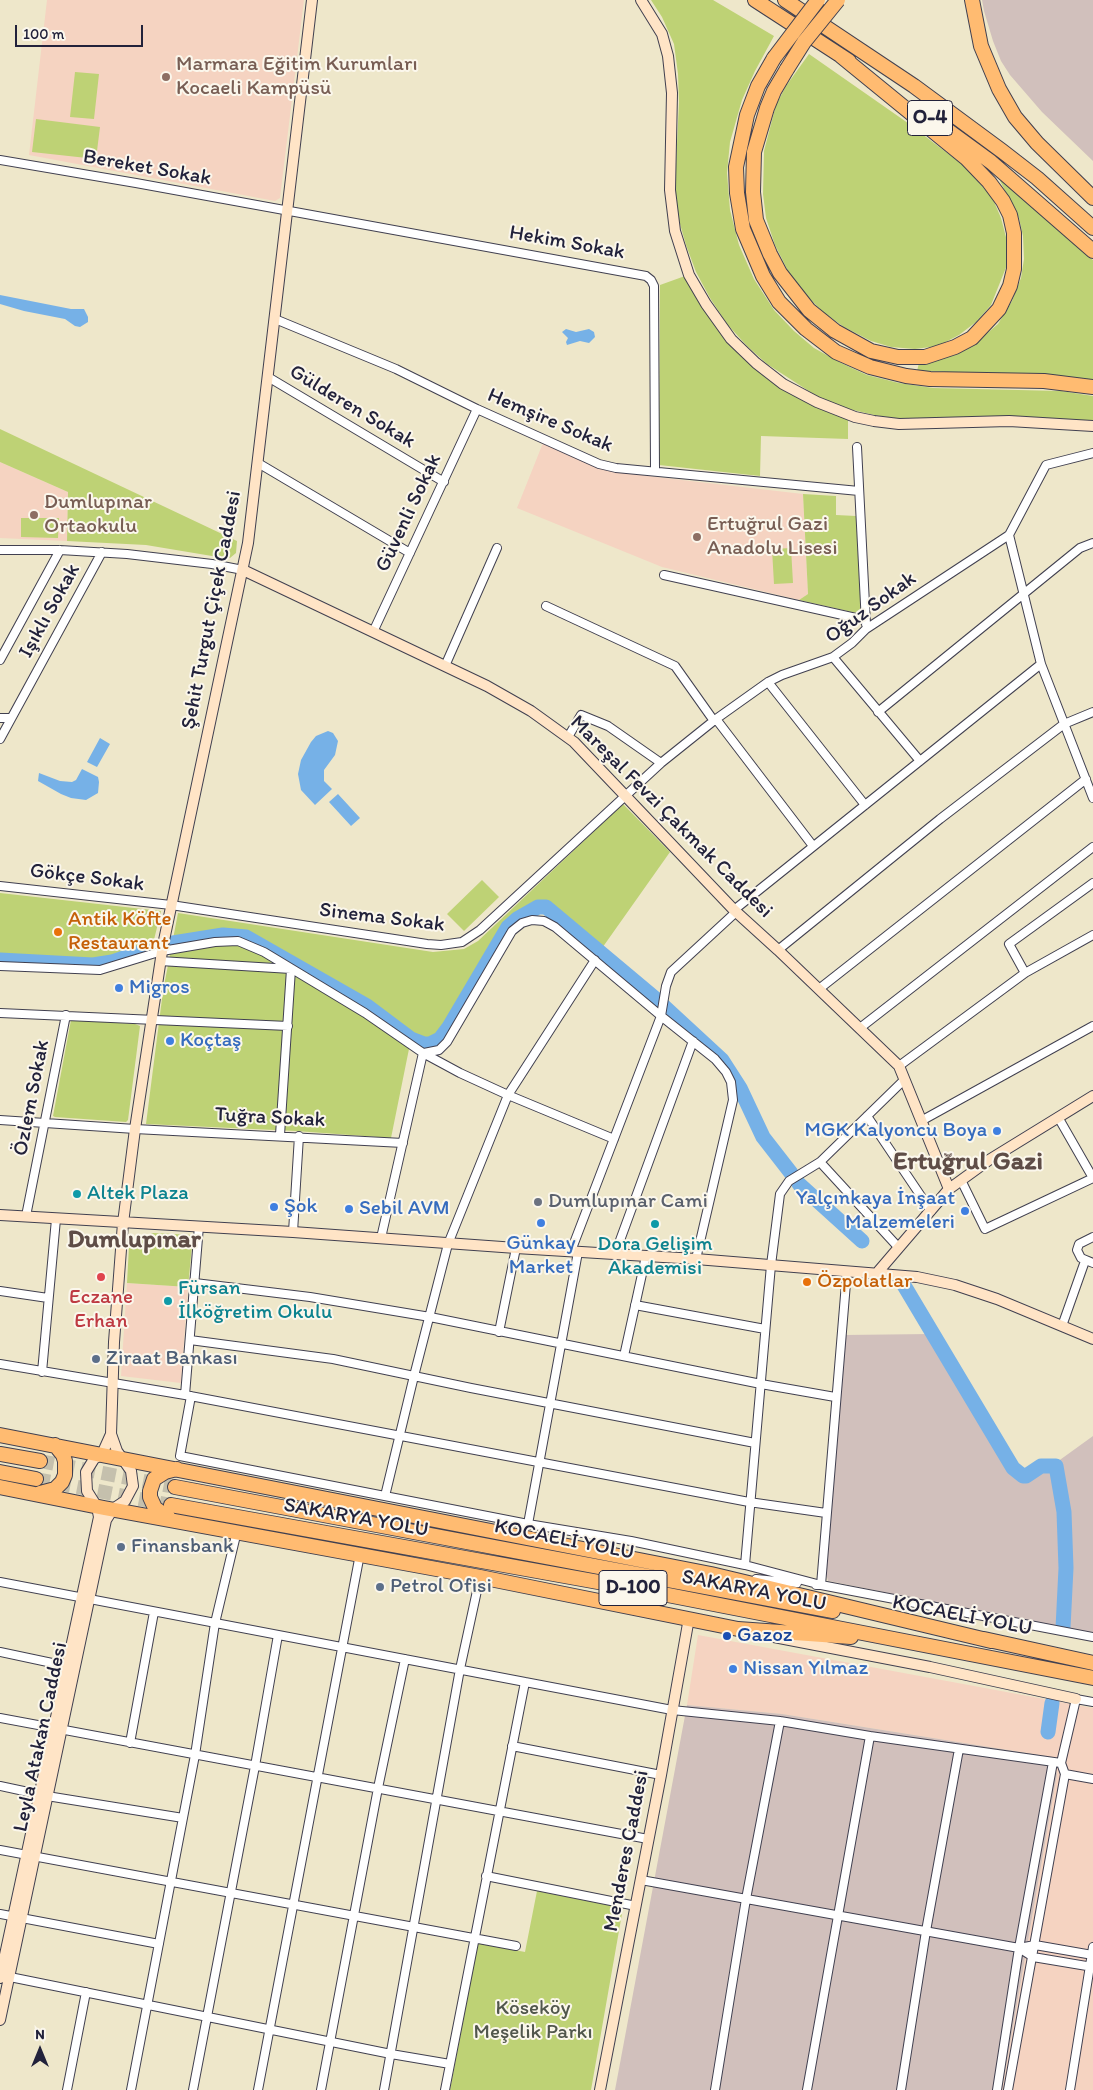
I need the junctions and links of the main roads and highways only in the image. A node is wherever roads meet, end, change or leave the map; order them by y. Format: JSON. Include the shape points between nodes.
{"nodes":[{"id":1,"x":755,"y":0,"type":"edge"},
{"id":2,"x":785,"y":0,"type":"edge"},
{"id":3,"x":818,"y":0,"type":"edge"},
{"id":4,"x":838,"y":0,"type":"edge"},
{"id":5,"x":972,"y":0,"type":"edge"},
{"id":6,"x":842,"y":56,"type":"junction"},
{"id":7,"x":1093,"y":198,"type":"edge"},
{"id":8,"x":1093,"y":228,"type":"edge"},
{"id":9,"x":1093,"y":251,"type":"edge"},
{"id":10,"x":1093,"y":388,"type":"edge"},
{"id":11,"x":0,"y":1436,"type":"edge"},
{"id":12,"x":55,"y":1445,"type":"junction"},
{"id":13,"x":0,"y":1454,"type":"edge"},
{"id":14,"x":40,"y":1462,"type":"tunnel mouth"},
{"id":15,"x":177,"y":1469,"type":"junction"},
{"id":16,"x":0,"y":1472,"type":"edge"},
{"id":17,"x":36,"y":1479,"type":"tunnel mouth"},
{"id":18,"x":0,"y":1487,"type":"edge"},
{"id":19,"x":175,"y":1487,"type":"tunnel mouth"},
{"id":20,"x":36,"y":1494,"type":"junction"},
{"id":21,"x":171,"y":1505,"type":"tunnel mouth"},
{"id":22,"x":180,"y":1521,"type":"junction"},
{"id":23,"x":991,"y":1641,"type":"junction"},
{"id":24,"x":914,"y":1642,"type":"junction"},
{"id":25,"x":1093,"y":1663,"type":"edge"},
{"id":26,"x":1093,"y":1678,"type":"edge"}],
"edges":[{"from":1,"to":6,"type":"highway","number":"O-4"},
{"from":2,"to":8,"type":"highway","number":"O-4","via":[[914,86],[1002,151]]},
{"from":3,"to":10,"type":"highway","bridge":true,"via":[[774,58],[758,86],[747,115],[736,167],[743,229],[763,276],[779,302],[836,352],[870,367],[930,379],[1044,382]]},
{"from":4,"to":6,"type":"highway","bridge":true,"via":[[804,42],[767,108],[754,152],[756,220],[780,273],[809,310],[835,331],[871,351],[898,357],[926,357],[972,338],[999,309],[1014,269],[1014,233],[1010,215],[989,182],[966,158]]},
{"from":5,"to":7,"type":"highway","via":[[981,46],[1015,117]]},
{"from":6,"to":9,"type":"highway","number":"O-4","via":[[991,162]]},
{"from":11,"to":12,"type":"highway"},
{"from":12,"to":15,"type":"highway"},
{"from":12,"to":20,"type":"highway","via":[[65,1461],[65,1476],[55,1489]]},
{"from":13,"to":14,"type":"highway"},
{"from":15,"to":22,"type":"highway","via":[[154,1479],[150,1491],[152,1503],[160,1514]]},
{"from":15,"to":23,"type":"highway","via":[[723,1576]]},
{"from":16,"to":17,"type":"highway"},
{"from":18,"to":20,"type":"highway"},
{"from":19,"to":23,"type":"highway","name":"KOCAELİ YOLU","number":"D-100"},
{"from":20,"to":22,"type":"highway","via":[[70,1501],[103,1516],[140,1514]]},
{"from":21,"to":24,"type":"highway","name":"SAKARYA YOLU","number":"D-100"},
{"from":22,"to":24,"type":"highway","via":[[738,1629]]},
{"from":23,"to":25,"type":"highway","name":"KOCAELİ YOLU","number":"D-100"},
{"from":24,"to":26,"type":"highway","name":"SAKARYA YOLU","number":"D-100"}]}
